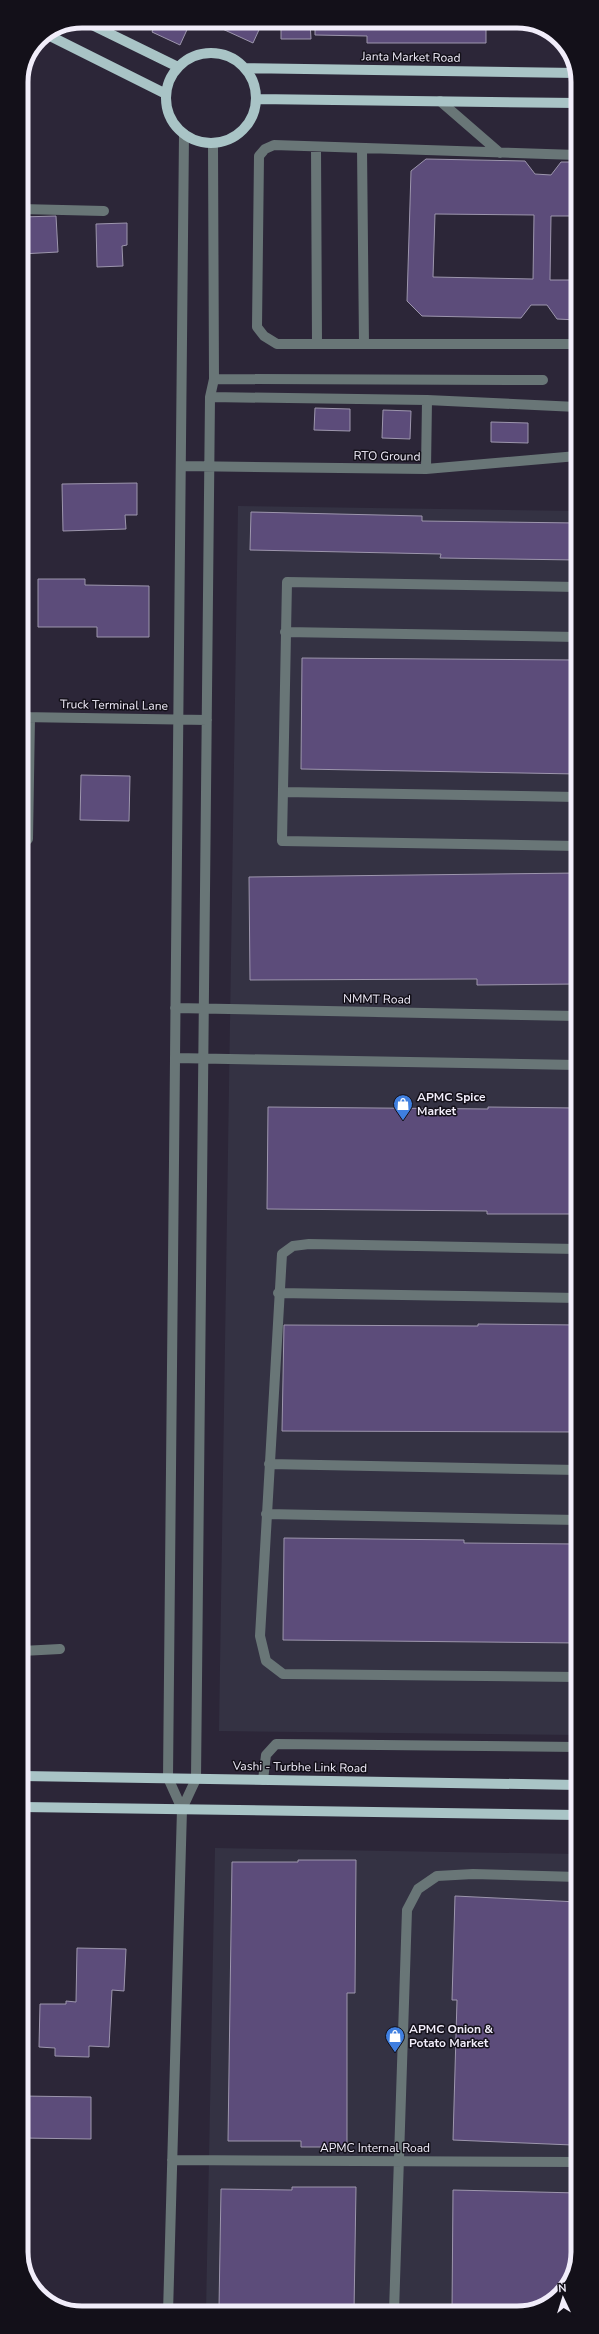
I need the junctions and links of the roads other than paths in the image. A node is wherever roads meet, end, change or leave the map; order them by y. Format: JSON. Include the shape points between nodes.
{"nodes":[{"id":1,"x":98,"y":28,"type":"edge"},
{"id":2,"x":52,"y":37,"type":"edge"},
{"id":3,"x":178,"y":67,"type":"junction"},
{"id":4,"x":245,"y":68,"type":"junction"},
{"id":5,"x":570,"y":72,"type":"edge"},
{"id":6,"x":166,"y":94,"type":"junction"},
{"id":7,"x":256,"y":99,"type":"junction"},
{"id":8,"x":440,"y":101,"type":"junction"},
{"id":9,"x":571,"y":103,"type":"edge"},
{"id":10,"x":184,"y":134,"type":"junction"},
{"id":11,"x":213,"y":143,"type":"junction"},
{"id":12,"x":316,"y":147,"type":"junction"},
{"id":13,"x":362,"y":148,"type":"junction"},
{"id":14,"x":500,"y":153,"type":"junction"},
{"id":15,"x":571,"y":155,"type":"edge"},
{"id":16,"x":28,"y":209,"type":"edge"},
{"id":17,"x":104,"y":211,"type":"dead end"},
{"id":18,"x":317,"y":344,"type":"junction"},
{"id":19,"x":364,"y":344,"type":"junction"},
{"id":20,"x":571,"y":344,"type":"edge"},
{"id":21,"x":214,"y":379,"type":"junction"},
{"id":22,"x":543,"y":380,"type":"dead end"},
{"id":23,"x":210,"y":397,"type":"junction"},
{"id":24,"x":427,"y":400,"type":"junction"},
{"id":25,"x":571,"y":407,"type":"edge"},
{"id":26,"x":571,"y":457,"type":"edge"},
{"id":27,"x":181,"y":466,"type":"junction"},
{"id":28,"x":210,"y":466,"type":"junction"},
{"id":29,"x":426,"y":469,"type":"junction"},
{"id":30,"x":571,"y":587,"type":"edge"},
{"id":31,"x":286,"y":632,"type":"junction"},
{"id":32,"x":571,"y":637,"type":"edge"},
{"id":33,"x":28,"y":717,"type":"edge"},
{"id":34,"x":178,"y":720,"type":"junction"},
{"id":35,"x":207,"y":720,"type":"junction"},
{"id":36,"x":282,"y":792,"type":"junction"},
{"id":37,"x":571,"y":797,"type":"edge"},
{"id":38,"x":571,"y":846,"type":"edge"},
{"id":39,"x":175,"y":1008,"type":"junction"},
{"id":40,"x":204,"y":1009,"type":"junction"},
{"id":41,"x":571,"y":1016,"type":"edge"},
{"id":42,"x":175,"y":1058,"type":"junction"},
{"id":43,"x":204,"y":1058,"type":"junction"},
{"id":44,"x":571,"y":1065,"type":"edge"},
{"id":45,"x":571,"y":1249,"type":"edge"},
{"id":46,"x":278,"y":1293,"type":"junction"},
{"id":47,"x":571,"y":1298,"type":"edge"},
{"id":48,"x":269,"y":1464,"type":"junction"},
{"id":49,"x":571,"y":1470,"type":"edge"},
{"id":50,"x":266,"y":1514,"type":"junction"},
{"id":51,"x":571,"y":1520,"type":"edge"},
{"id":52,"x":60,"y":1649,"type":"dead end"},
{"id":53,"x":28,"y":1651,"type":"edge"},
{"id":54,"x":571,"y":1677,"type":"edge"},
{"id":55,"x":571,"y":1747,"type":"edge"},
{"id":56,"x":28,"y":1776,"type":"edge"},
{"id":57,"x":168,"y":1778,"type":"junction"},
{"id":58,"x":196,"y":1779,"type":"junction"},
{"id":59,"x":263,"y":1780,"type":"junction"},
{"id":60,"x":571,"y":1785,"type":"edge"},
{"id":61,"x":28,"y":1807,"type":"edge"},
{"id":62,"x":182,"y":1809,"type":"junction"},
{"id":63,"x":571,"y":1815,"type":"edge"},
{"id":64,"x":571,"y":1877,"type":"edge"},
{"id":65,"x":172,"y":2160,"type":"junction"},
{"id":66,"x":397,"y":2161,"type":"junction"},
{"id":67,"x":571,"y":2162,"type":"edge"},
{"id":68,"x":168,"y":2306,"type":"edge"},
{"id":69,"x":394,"y":2306,"type":"edge"}],
"edges":[{"from":1,"to":3,"type":"main road"},
{"from":2,"to":6,"type":"main road"},
{"from":3,"to":4,"type":"main road","via":[[190,58],[204,53],[219,53]]},
{"from":3,"to":6,"type":"main road","via":[[170,80]]},
{"from":4,"to":5,"type":"main road","name":"Janta Market Road"},
{"from":4,"to":7,"type":"main road","via":[[255,88]]},
{"from":6,"to":10,"type":"main road","via":[[167,109],[173,123]]},
{"from":7,"to":8,"type":"main road"},
{"from":7,"to":11,"type":"main road","via":[[255,110],[243,129],[224,141]]},
{"from":8,"to":9,"type":"main road"},
{"from":8,"to":14,"type":"street"},
{"from":10,"to":11,"type":"main road","via":[[198,141]]},
{"from":10,"to":27,"type":"street"},
{"from":11,"to":21,"type":"street"},
{"from":12,"to":13,"type":"street"},
{"from":12,"to":18,"type":"street"},
{"from":12,"to":18,"type":"street","via":[[274,145],[258,156],[257,327],[264,336],[277,344]]},
{"from":13,"to":14,"type":"street"},
{"from":13,"to":19,"type":"street"},
{"from":14,"to":15,"type":"street"},
{"from":16,"to":17,"type":"street"},
{"from":18,"to":19,"type":"street"},
{"from":19,"to":20,"type":"street"},
{"from":21,"to":22,"type":"street"},
{"from":21,"to":23,"type":"street"},
{"from":23,"to":24,"type":"street"},
{"from":23,"to":28,"type":"street"},
{"from":24,"to":25,"type":"street"},
{"from":24,"to":29,"type":"street","name":"RTO Ground"},
{"from":26,"to":29,"type":"street"},
{"from":27,"to":28,"type":"street","name":"RTO Ground"},
{"from":27,"to":34,"type":"street"},
{"from":28,"to":29,"type":"street","name":"RTO Ground"},
{"from":28,"to":35,"type":"street"},
{"from":30,"to":31,"type":"street","via":[[286,582]]},
{"from":31,"to":32,"type":"street"},
{"from":31,"to":36,"type":"street"},
{"from":33,"to":34,"type":"street","name":"Truck Terminal Lane"},
{"from":34,"to":35,"type":"street","name":"Truck Terminal Lane"},
{"from":34,"to":39,"type":"street"},
{"from":35,"to":40,"type":"street"},
{"from":36,"to":37,"type":"street"},
{"from":36,"to":38,"type":"street","via":[[282,841]]},
{"from":39,"to":40,"type":"street","name":"NMMT Road"},
{"from":39,"to":42,"type":"street"},
{"from":40,"to":41,"type":"street","name":"NMMT Road"},
{"from":40,"to":43,"type":"street"},
{"from":42,"to":43,"type":"street"},
{"from":42,"to":57,"type":"street"},
{"from":43,"to":44,"type":"street"},
{"from":43,"to":58,"type":"street"},
{"from":45,"to":46,"type":"street","via":[[309,1244],[293,1246],[282,1254]]},
{"from":46,"to":47,"type":"street"},
{"from":46,"to":48,"type":"street"},
{"from":48,"to":49,"type":"street"},
{"from":48,"to":50,"type":"street"},
{"from":50,"to":51,"type":"street"},
{"from":50,"to":54,"type":"street","via":[[260,1636],[266,1661],[283,1674]]},
{"from":52,"to":53,"type":"street"},
{"from":55,"to":59,"type":"street","via":[[276,1744],[266,1755]]},
{"from":56,"to":57,"type":"main road","name":"Vashi - Turbhe Link Road"},
{"from":57,"to":58,"type":"main road","name":"Vashi - Turbhe Link Road"},
{"from":57,"to":62,"type":"street"},
{"from":58,"to":59,"type":"main road","name":"Vashi - Turbhe Link Road"},
{"from":58,"to":62,"type":"street"},
{"from":59,"to":60,"type":"main road","name":"Vashi - Turbhe Link Road"},
{"from":61,"to":62,"type":"main road"},
{"from":62,"to":63,"type":"main road"},
{"from":62,"to":65,"type":"street"},
{"from":64,"to":66,"type":"street","via":[[473,1874],[437,1876],[418,1889],[407,1910]]},
{"from":65,"to":66,"type":"street","name":"APMC Internal Road"},
{"from":65,"to":68,"type":"street"},
{"from":66,"to":67,"type":"street","name":"APMC Internal Road"},
{"from":66,"to":69,"type":"street"}]}
